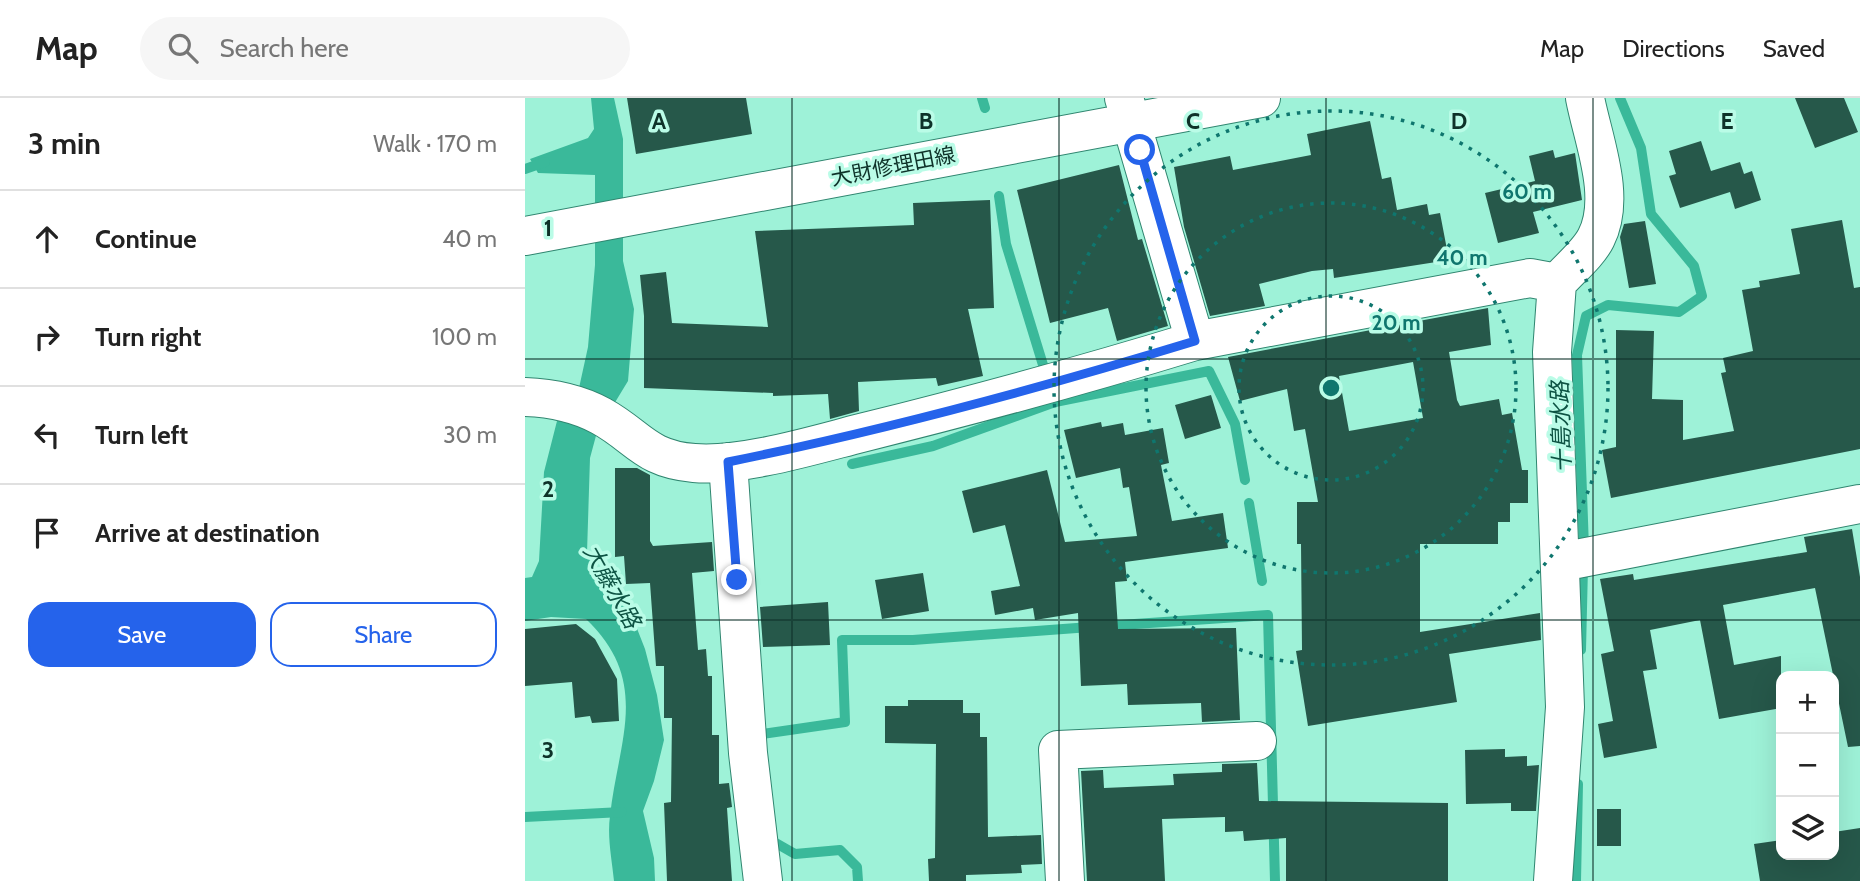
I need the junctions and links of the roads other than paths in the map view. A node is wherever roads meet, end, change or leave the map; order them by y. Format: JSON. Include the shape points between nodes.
{"nodes":[{"id":1,"x":1261,"y":98,"type":"edge"},
{"id":2,"x":1585,"y":98,"type":"edge"},
{"id":3,"x":1127,"y":110,"type":"edge"},
{"id":4,"x":525,"y":236,"type":"edge"},
{"id":5,"x":1557,"y":283,"type":"junction"},
{"id":6,"x":1195,"y":341,"type":"junction"},
{"id":7,"x":525,"y":397,"type":"edge"},
{"id":8,"x":728,"y":462,"type":"junction"},
{"id":9,"x":1860,"y":504,"type":"edge"},
{"id":10,"x":1562,"y":562,"type":"junction"},
{"id":11,"x":1257,"y":741,"type":"dead end"},
{"id":12,"x":762,"y":881,"type":"edge"},
{"id":13,"x":1065,"y":881,"type":"edge"},
{"id":14,"x":1553,"y":881,"type":"edge"}],
"edges":[{"from":1,"to":3,"type":"street","name":"大財修理田線"},
{"from":2,"to":5,"type":"street","via":[[1605,196],[1602,220],[1596,239]]},
{"from":3,"to":4,"type":"street","name":"大財修理田線"},
{"from":3,"to":6,"type":"street"},
{"from":5,"to":6,"type":"street","via":[[1531,278]]},
{"from":5,"to":10,"type":"street","via":[[1552,352]]},
{"from":6,"to":8,"type":"street","via":[[1031,391]]},
{"from":7,"to":8,"type":"street","via":[[573,404],[604,418],[665,460]]},
{"from":8,"to":12,"type":"street","via":[[748,752]]},
{"from":9,"to":10,"type":"street"},
{"from":10,"to":14,"type":"street","via":[[1565,708]]},
{"from":11,"to":13,"type":"street","via":[[1058,750]]}]}
